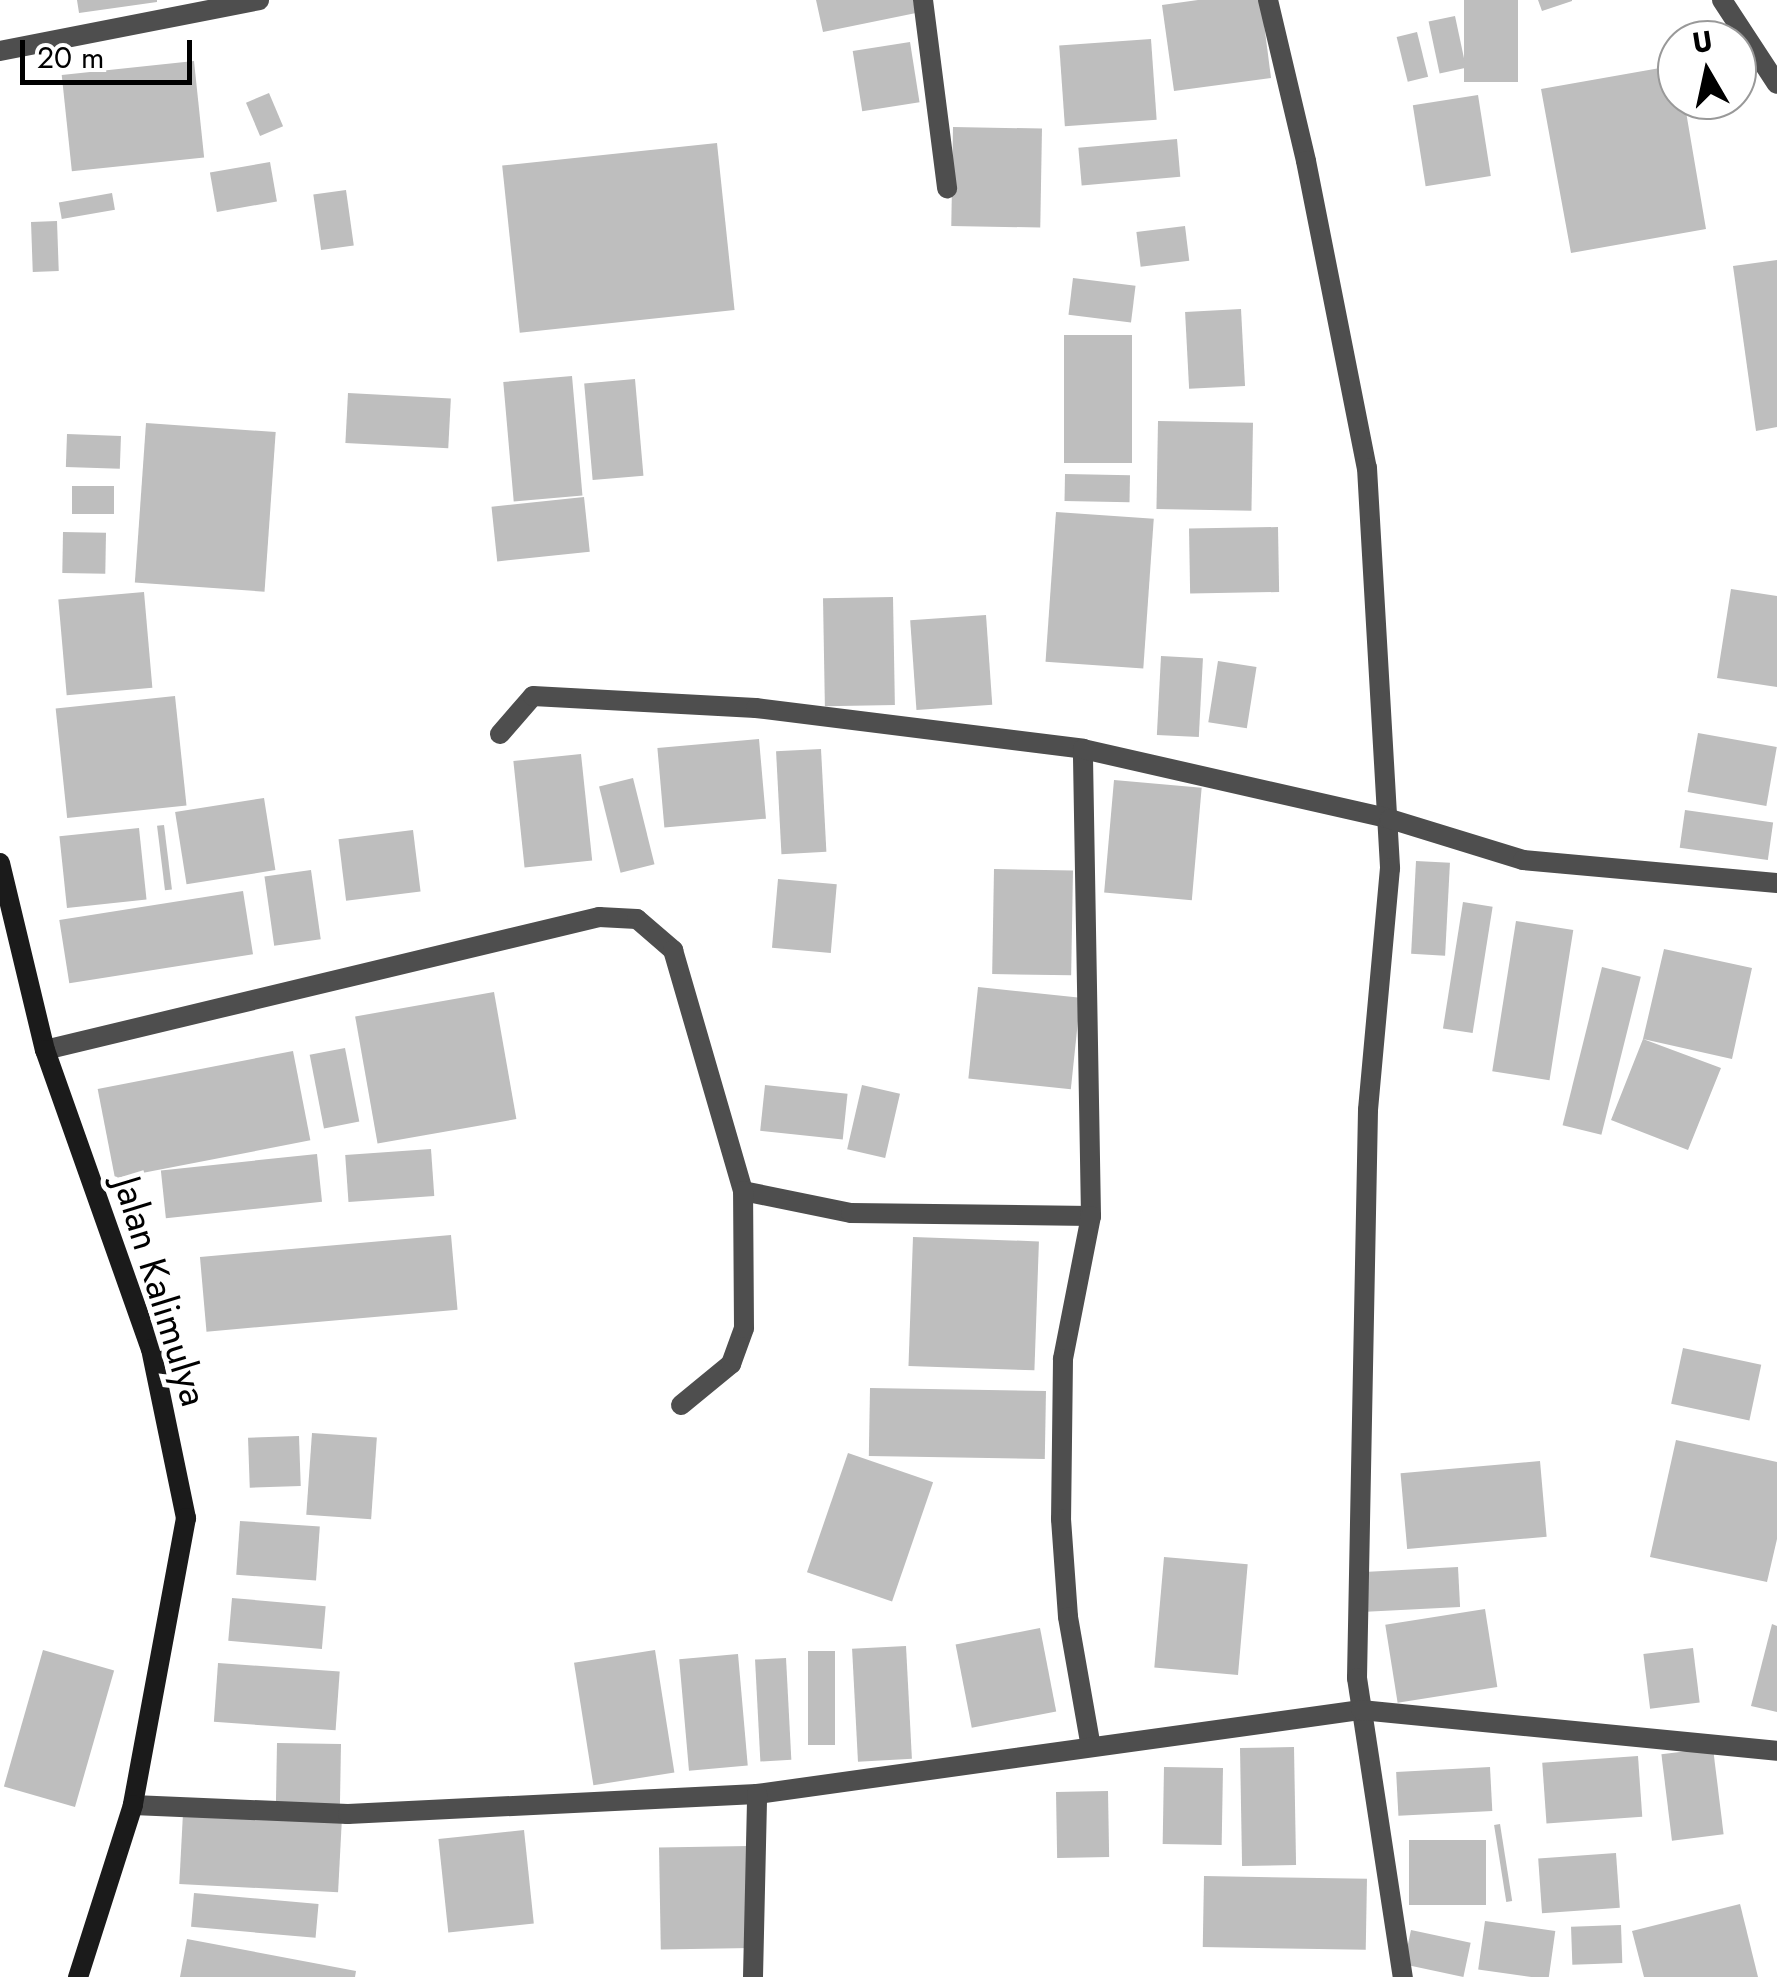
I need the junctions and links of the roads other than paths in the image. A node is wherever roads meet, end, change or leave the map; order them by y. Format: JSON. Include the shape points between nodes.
{"nodes":[{"id":1,"x":259,"y":0,"type":"edge"},
{"id":2,"x":923,"y":0,"type":"edge"},
{"id":3,"x":1268,"y":0,"type":"edge"},
{"id":4,"x":1722,"y":0,"type":"edge"},
{"id":5,"x":0,"y":51,"type":"edge"},
{"id":6,"x":1777,"y":84,"type":"edge"},
{"id":7,"x":947,"y":188,"type":"dead end"},
{"id":8,"x":500,"y":734,"type":"dead end"},
{"id":9,"x":1083,"y":749,"type":"junction"},
{"id":10,"x":1390,"y":820,"type":"junction"},
{"id":11,"x":0,"y":863,"type":"edge"},
{"id":12,"x":1777,"y":884,"type":"edge"},
{"id":13,"x":45,"y":1050,"type":"junction"},
{"id":14,"x":743,"y":1191,"type":"junction"},
{"id":15,"x":1091,"y":1216,"type":"junction"},
{"id":16,"x":680,"y":1406,"type":"dead end"},
{"id":17,"x":1361,"y":1710,"type":"junction"},
{"id":18,"x":1091,"y":1748,"type":"junction"},
{"id":19,"x":1777,"y":1751,"type":"edge"},
{"id":20,"x":756,"y":1794,"type":"junction"},
{"id":21,"x":133,"y":1805,"type":"junction"},
{"id":22,"x":78,"y":1977,"type":"edge"},
{"id":23,"x":753,"y":1977,"type":"edge"},
{"id":24,"x":1403,"y":1977,"type":"edge"}],
"edges":[{"from":1,"to":5,"type":"street"},
{"from":2,"to":7,"type":"street"},
{"from":3,"to":10,"type":"street","via":[[1367,468]]},
{"from":4,"to":6,"type":"street"},
{"from":8,"to":9,"type":"street","via":[[532,696],[756,708]]},
{"from":9,"to":10,"type":"street"},
{"from":9,"to":15,"type":"street"},
{"from":10,"to":12,"type":"street","via":[[1522,860]]},
{"from":10,"to":17,"type":"street","via":[[1368,1110]]},
{"from":11,"to":13,"type":"street","name":"Jalan Kalimulya"},
{"from":13,"to":14,"type":"street","via":[[599,916],[638,919],[673,950]]},
{"from":13,"to":21,"type":"street","name":"Jalan Kalimulya","via":[[151,1350],[186,1518]]},
{"from":14,"to":15,"type":"street","via":[[851,1214]]},
{"from":14,"to":16,"type":"street","via":[[744,1328],[731,1364]]},
{"from":15,"to":18,"type":"street","via":[[1063,1359],[1062,1519],[1068,1617]]},
{"from":17,"to":18,"type":"street"},
{"from":17,"to":19,"type":"street"},
{"from":17,"to":24,"type":"street"},
{"from":18,"to":20,"type":"street"},
{"from":20,"to":21,"type":"street","via":[[348,1814]]},
{"from":20,"to":23,"type":"street"},
{"from":21,"to":22,"type":"street","name":"Jalan Kalimulya"}]}
